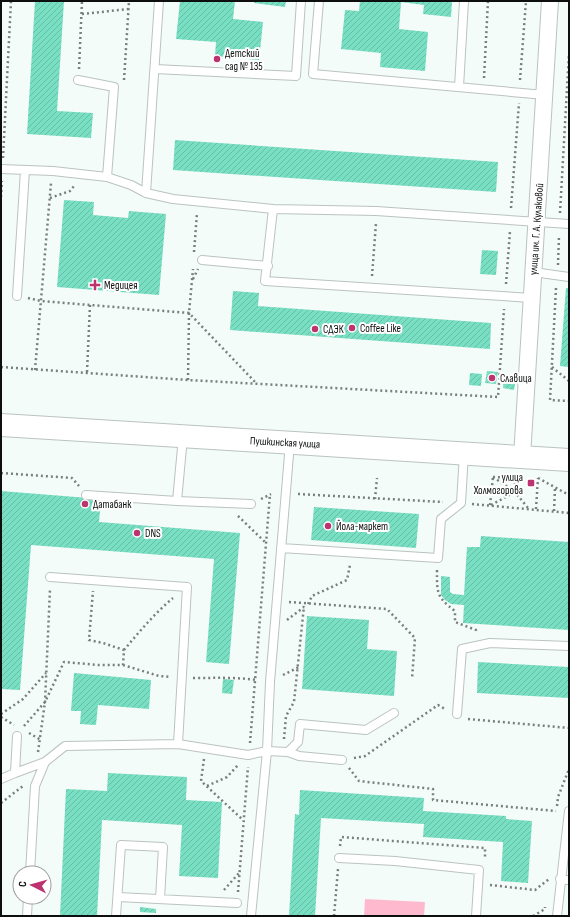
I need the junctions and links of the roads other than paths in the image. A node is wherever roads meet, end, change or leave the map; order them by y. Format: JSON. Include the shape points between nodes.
{"nodes":[{"id":1,"x":159,"y":1,"type":"edge"},
{"id":2,"x":301,"y":1,"type":"edge"},
{"id":3,"x":319,"y":1,"type":"edge"},
{"id":4,"x":464,"y":1,"type":"edge"},
{"id":5,"x":550,"y":1,"type":"edge"},
{"id":6,"x":154,"y":69,"type":"junction"},
{"id":7,"x":78,"y":80,"type":"road end"},
{"id":8,"x":459,"y":87,"type":"junction"},
{"id":9,"x":545,"y":95,"type":"junction"},
{"id":10,"x":2,"y":169,"type":"edge"},
{"id":11,"x":25,"y":170,"type":"junction"},
{"id":12,"x":107,"y":177,"type":"junction"},
{"id":13,"x":146,"y":192,"type":"junction"},
{"id":14,"x":273,"y":209,"type":"junction"},
{"id":15,"x":537,"y":222,"type":"junction"},
{"id":16,"x":569,"y":224,"type":"edge"},
{"id":17,"x":202,"y":260,"type":"dead end"},
{"id":18,"x":268,"y":266,"type":"junction"},
{"id":19,"x":533,"y":272,"type":"junction"},
{"id":20,"x":569,"y":276,"type":"edge"},
{"id":21,"x":17,"y":296,"type":"road end"},
{"id":22,"x":532,"y":298,"type":"junction"},
{"id":23,"x":1,"y":425,"type":"edge"},
{"id":24,"x":183,"y":437,"type":"junction"},
{"id":25,"x":290,"y":442,"type":"junction"},
{"id":26,"x":464,"y":453,"type":"junction"},
{"id":27,"x":569,"y":460,"type":"edge"},
{"id":28,"x":522,"y":467,"type":"junction"},
{"id":29,"x":86,"y":495,"type":"road end"},
{"id":30,"x":177,"y":501,"type":"junction"},
{"id":31,"x":251,"y":504,"type":"road end"},
{"id":32,"x":281,"y":548,"type":"junction"},
{"id":33,"x":50,"y":577,"type":"road end"},
{"id":34,"x":569,"y":646,"type":"edge"},
{"id":35,"x":394,"y":713,"type":"dead end"},
{"id":36,"x":457,"y":714,"type":"road end"},
{"id":37,"x":17,"y":736,"type":"road end"},
{"id":38,"x":178,"y":744,"type":"junction"},
{"id":39,"x":267,"y":751,"type":"junction"},
{"id":40,"x":286,"y":752,"type":"junction"},
{"id":41,"x":342,"y":760,"type":"road end"},
{"id":42,"x":46,"y":762,"type":"junction"},
{"id":43,"x":16,"y":772,"type":"junction"},
{"id":44,"x":1,"y":779,"type":"edge"},
{"id":45,"x":569,"y":811,"type":"edge"},
{"id":46,"x":339,"y":858,"type":"dead end"},
{"id":47,"x":30,"y":865,"type":"edge"},
{"id":48,"x":560,"y":879,"type":"junction"},
{"id":49,"x":569,"y":880,"type":"edge"},
{"id":50,"x":118,"y":897,"type":"junction"},
{"id":51,"x":160,"y":899,"type":"junction"},
{"id":52,"x":237,"y":902,"type":"road end"},
{"id":53,"x":28,"y":905,"type":"edge"},
{"id":54,"x":27,"y":916,"type":"edge"},
{"id":55,"x":116,"y":916,"type":"edge"},
{"id":56,"x":251,"y":916,"type":"edge"},
{"id":57,"x":476,"y":916,"type":"edge"},
{"id":58,"x":557,"y":916,"type":"edge"}],
"edges":[{"from":1,"to":6,"type":"lane"},
{"from":2,"to":6,"type":"lane","via":[[296,76]]},
{"from":3,"to":8,"type":"lane","via":[[312,74]]},
{"from":4,"to":8,"type":"lane"},
{"from":5,"to":9,"type":"street","name":"улица им. Г. А. Кулаковой"},
{"from":6,"to":13,"type":"lane"},
{"from":7,"to":12,"type":"lane","via":[[114,87]]},
{"from":8,"to":9,"type":"lane"},
{"from":9,"to":15,"type":"street","name":"улица им. Г. А. Кулаковой"},
{"from":10,"to":11,"type":"lane"},
{"from":11,"to":12,"type":"lane"},
{"from":11,"to":21,"type":"lane"},
{"from":12,"to":13,"type":"lane"},
{"from":13,"to":14,"type":"lane","via":[[197,203]]},
{"from":14,"to":15,"type":"lane","via":[[376,211]]},
{"from":14,"to":18,"type":"lane"},
{"from":15,"to":16,"type":"lane"},
{"from":15,"to":19,"type":"street","name":"улица им. Г. А. Кулаковой"},
{"from":17,"to":18,"type":"lane"},
{"from":18,"to":22,"type":"lane","via":[[265,281]]},
{"from":19,"to":20,"type":"lane"},
{"from":19,"to":22,"type":"street","name":"улица им. Г. А. Кулаковой"},
{"from":22,"to":28,"type":"street","name":"улица им. Г. А. Кулаковой"},
{"from":23,"to":24,"type":"main road","name":"Пушкинская улица"},
{"from":24,"to":25,"type":"main road","name":"Пушкинская улица"},
{"from":24,"to":30,"type":"lane"},
{"from":25,"to":26,"type":"main road","name":"Пушкинская улица"},
{"from":25,"to":32,"type":"lane"},
{"from":26,"to":28,"type":"main road","name":"Пушкинская улица"},
{"from":26,"to":32,"type":"lane","via":[[461,504],[441,519],[438,558]]},
{"from":27,"to":28,"type":"main road","name":"Пушкинская улица"},
{"from":29,"to":30,"type":"lane"},
{"from":30,"to":31,"type":"lane"},
{"from":32,"to":39,"type":"lane"},
{"from":33,"to":38,"type":"lane","via":[[187,587]]},
{"from":34,"to":36,"type":"lane","via":[[490,643],[462,649]]},
{"from":35,"to":40,"type":"lane","via":[[366,730],[300,724],[298,742]]},
{"from":37,"to":43,"type":"lane"},
{"from":38,"to":39,"type":"lane","via":[[248,755]]},
{"from":38,"to":42,"type":"lane","via":[[65,746]]},
{"from":39,"to":40,"type":"lane"},
{"from":39,"to":56,"type":"lane"},
{"from":40,"to":41,"type":"lane","via":[[299,756]]},
{"from":42,"to":43,"type":"lane"},
{"from":42,"to":47,"type":"lane","via":[[35,786]]},
{"from":43,"to":44,"type":"lane"},
{"from":45,"to":48,"type":"lane"},
{"from":46,"to":57,"type":"lane","via":[[479,870]]},
{"from":48,"to":49,"type":"lane"},
{"from":48,"to":58,"type":"lane"},
{"from":50,"to":51,"type":"lane"},
{"from":50,"to":51,"type":"lane","via":[[121,845],[163,847]]},
{"from":50,"to":55,"type":"lane"},
{"from":51,"to":52,"type":"lane"},
{"from":53,"to":54,"type":"lane"}]}
